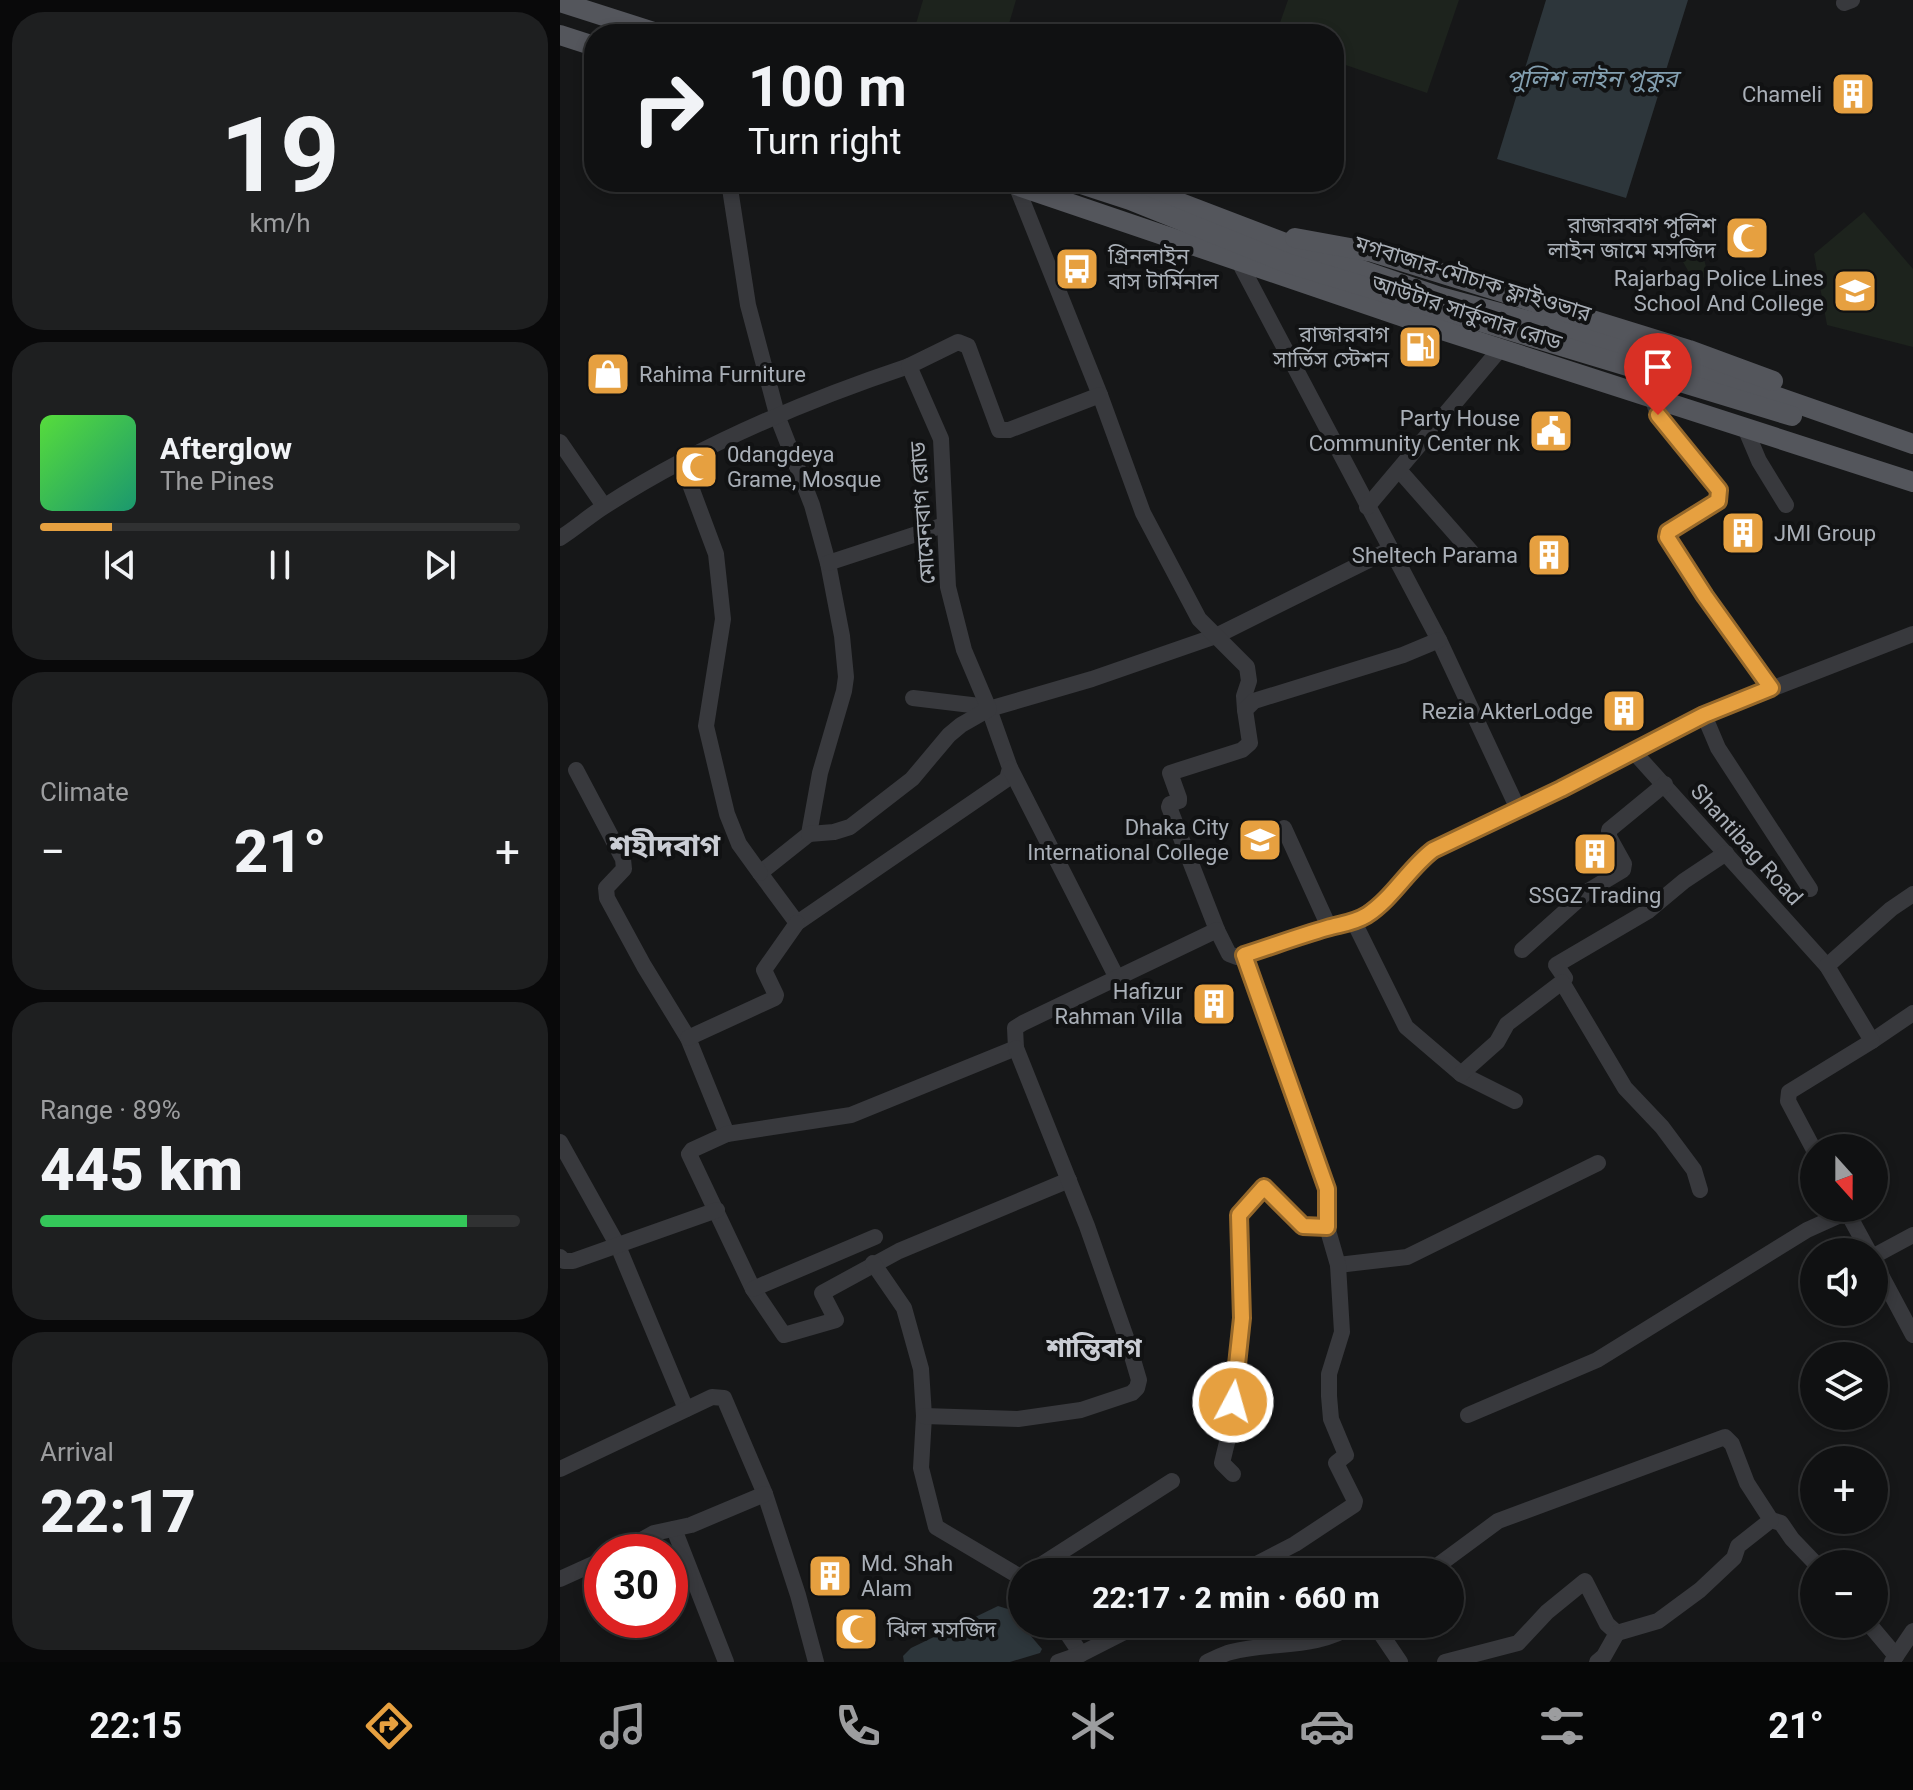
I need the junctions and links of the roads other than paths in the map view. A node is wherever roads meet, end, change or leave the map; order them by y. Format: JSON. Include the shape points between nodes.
{"nodes":[{"id":1,"x":560,"y":2,"type":"edge"},
{"id":2,"x":629,"y":24,"type":"edge"},
{"id":3,"x":560,"y":35,"type":"edge"},
{"id":4,"x":584,"y":43,"type":"edge"},
{"id":5,"x":731,"y":192,"type":"edge"},
{"id":6,"x":1015,"y":192,"type":"edge"},
{"id":7,"x":1036,"y":192,"type":"edge"},
{"id":8,"x":1106,"y":192,"type":"edge"},
{"id":9,"x":1153,"y":192,"type":"edge"},
{"id":10,"x":1249,"y":228,"type":"junction"},
{"id":11,"x":1271,"y":236,"type":"junction"},
{"id":12,"x":1238,"y":260,"type":"junction"},
{"id":13,"x":1501,"y":348,"type":"junction"},
{"id":14,"x":909,"y":366,"type":"junction"},
{"id":15,"x":1100,"y":395,"type":"junction"},
{"id":16,"x":1652,"y":397,"type":"junction"},
{"id":17,"x":1674,"y":405,"type":"junction"},
{"id":18,"x":778,"y":418,"type":"junction"},
{"id":19,"x":1745,"y":428,"type":"junction"},
{"id":20,"x":1913,"y":432,"type":"edge"},
{"id":21,"x":560,"y":442,"type":"edge"},
{"id":22,"x":1913,"y":444,"type":"edge"},
{"id":23,"x":1913,"y":456,"type":"edge"},
{"id":24,"x":682,"y":463,"type":"junction"},
{"id":25,"x":1399,"y":470,"type":"junction"},
{"id":26,"x":1913,"y":472,"type":"edge"},
{"id":27,"x":1913,"y":482,"type":"edge"},
{"id":28,"x":1786,"y":505,"type":"dead end"},
{"id":29,"x":604,"y":506,"type":"junction"},
{"id":30,"x":1367,"y":507,"type":"junction"},
{"id":31,"x":944,"y":525,"type":"junction"},
{"id":32,"x":560,"y":538,"type":"edge"},
{"id":33,"x":1391,"y":549,"type":"junction"},
{"id":34,"x":1474,"y":555,"type":"dead end"},
{"id":35,"x":828,"y":563,"type":"junction"},
{"id":36,"x":1913,"y":634,"type":"edge"},
{"id":37,"x":1216,"y":636,"type":"junction"},
{"id":38,"x":1439,"y":640,"type":"junction"},
{"id":39,"x":1771,"y":688,"type":"junction"},
{"id":40,"x":913,"y":698,"type":"dead end"},
{"id":41,"x":988,"y":708,"type":"junction"},
{"id":42,"x":1245,"y":710,"type":"junction"},
{"id":43,"x":1704,"y":715,"type":"junction"},
{"id":44,"x":1634,"y":752,"type":"junction"},
{"id":45,"x":1010,"y":768,"type":"junction"},
{"id":46,"x":576,"y":770,"type":"dead end"},
{"id":47,"x":1665,"y":784,"type":"junction"},
{"id":48,"x":1518,"y":809,"type":"junction"},
{"id":49,"x":1284,"y":828,"type":"dead end"},
{"id":50,"x":809,"y":834,"type":"junction"},
{"id":51,"x":1726,"y":853,"type":"junction"},
{"id":52,"x":760,"y":873,"type":"junction"},
{"id":53,"x":1810,"y":889,"type":"dead end"},
{"id":54,"x":1913,"y":894,"type":"edge"},
{"id":55,"x":1354,"y":922,"type":"junction"},
{"id":56,"x":797,"y":923,"type":"junction"},
{"id":57,"x":1329,"y":927,"type":"junction"},
{"id":58,"x":1217,"y":930,"type":"junction"},
{"id":59,"x":1522,"y":950,"type":"dead end"},
{"id":60,"x":1238,"y":956,"type":"junction"},
{"id":61,"x":1827,"y":966,"type":"junction"},
{"id":62,"x":1117,"y":978,"type":"junction"},
{"id":63,"x":1562,"y":982,"type":"junction"},
{"id":64,"x":1913,"y":1013,"type":"edge"},
{"id":65,"x":688,"y":1038,"type":"junction"},
{"id":66,"x":1872,"y":1041,"type":"junction"},
{"id":67,"x":1016,"y":1048,"type":"junction"},
{"id":68,"x":1461,"y":1074,"type":"junction"},
{"id":69,"x":1515,"y":1101,"type":"dead end"},
{"id":70,"x":727,"y":1134,"type":"junction"},
{"id":71,"x":1806,"y":1134,"type":"edge"},
{"id":72,"x":560,"y":1142,"type":"edge"},
{"id":73,"x":1598,"y":1163,"type":"dead end"},
{"id":74,"x":1069,"y":1180,"type":"junction"},
{"id":75,"x":1700,"y":1190,"type":"dead end"},
{"id":76,"x":717,"y":1210,"type":"junction"},
{"id":77,"x":1824,"y":1222,"type":"edge"},
{"id":78,"x":1327,"y":1227,"type":"junction"},
{"id":79,"x":1913,"y":1235,"type":"edge"},
{"id":80,"x":875,"y":1237,"type":"dead end"},
{"id":81,"x":618,"y":1246,"type":"junction"},
{"id":82,"x":1888,"y":1250,"type":"edge"},
{"id":83,"x":560,"y":1257,"type":"edge"},
{"id":84,"x":873,"y":1263,"type":"junction"},
{"id":85,"x":1338,"y":1265,"type":"junction"},
{"id":86,"x":1888,"y":1286,"type":"edge"},
{"id":87,"x":753,"y":1289,"type":"junction"},
{"id":88,"x":1913,"y":1335,"type":"edge"},
{"id":89,"x":686,"y":1409,"type":"junction"},
{"id":90,"x":1468,"y":1415,"type":"dead end"},
{"id":91,"x":924,"y":1416,"type":"junction"},
{"id":92,"x":560,"y":1469,"type":"edge"},
{"id":93,"x":1233,"y":1474,"type":"dead end"},
{"id":94,"x":1172,"y":1481,"type":"dead end"},
{"id":95,"x":765,"y":1494,"type":"junction"},
{"id":96,"x":1771,"y":1520,"type":"junction"},
{"id":97,"x":674,"y":1529,"type":"junction"},
{"id":98,"x":652,"y":1534,"type":"edge"},
{"id":99,"x":1804,"y":1550,"type":"edge"},
{"id":100,"x":1052,"y":1558,"type":"edge"},
{"id":101,"x":1268,"y":1558,"type":"edge"},
{"id":102,"x":1448,"y":1558,"type":"edge"},
{"id":103,"x":584,"y":1568,"type":"edge"},
{"id":104,"x":1008,"y":1570,"type":"edge"},
{"id":105,"x":560,"y":1579,"type":"edge"},
{"id":106,"x":1913,"y":1631,"type":"edge"},
{"id":107,"x":1617,"y":1633,"type":"junction"},
{"id":108,"x":1070,"y":1638,"type":"edge"},
{"id":109,"x":1112,"y":1638,"type":"edge"},
{"id":110,"x":1327,"y":1638,"type":"edge"},
{"id":111,"x":1384,"y":1638,"type":"edge"},
{"id":112,"x":1879,"y":1638,"type":"edge"},
{"id":113,"x":1081,"y":1654,"type":"junction"},
{"id":114,"x":1233,"y":1657,"type":"edge"},
{"id":115,"x":1894,"y":1659,"type":"edge"},
{"id":116,"x":726,"y":1662,"type":"edge"},
{"id":117,"x":816,"y":1662,"type":"edge"},
{"id":118,"x":1058,"y":1662,"type":"edge"},
{"id":119,"x":1207,"y":1662,"type":"edge"},
{"id":120,"x":1400,"y":1662,"type":"edge"},
{"id":121,"x":1445,"y":1662,"type":"edge"},
{"id":122,"x":1597,"y":1662,"type":"edge"}],
"edges":[{"from":1,"to":2,"type":"main road"},
{"from":3,"to":4,"type":"main road"},
{"from":5,"to":18,"type":"street","via":[[748,305]]},
{"from":6,"to":15,"type":"street"},
{"from":7,"to":12,"type":"main road","name":"আউটার সার্কুলার রোড"},
{"from":8,"to":23,"type":"main road","name":"মগবাজার-মৌচাক ফ্লাইওভার","bridge":true,"via":[[1287,263]]},
{"from":9,"to":10,"type":"main road"},
{"from":10,"to":11,"type":"main road","name":"মগবাজার-মৌচাক ফ্লাইওভার"},
{"from":10,"to":12,"type":"main road"},
{"from":11,"to":20,"type":"main road","name":"আউটার সার্কুলার রোড","via":[[1372,252],[1689,350]]},
{"from":11,"to":22,"type":"main road","name":"মগবাজার-মৌচাক ফ্লাইওভার","via":[[1440,297],[1758,390]]},
{"from":12,"to":13,"type":"main road","name":"আউটার সার্কুলার রোড"},
{"from":12,"to":30,"type":"street"},
{"from":13,"to":16,"type":"main road","name":"আউটার সার্কুলার রোড"},
{"from":13,"to":25,"type":"street"},
{"from":14,"to":15,"type":"street","via":[[962,342],[968,346],[1003,431]]},
{"from":14,"to":18,"type":"street","via":[[842,388]]},
{"from":14,"to":31,"type":"street","name":"মোমেনবাগ রোড","via":[[941,439]]},
{"from":15,"to":37,"type":"street","via":[[1143,513],[1199,619]]},
{"from":16,"to":17,"type":"main road","name":"আউটার সার্কুলার রোড"},
{"from":16,"to":39,"type":"street","via":[[1658,415],[1720,496],[1667,537]]},
{"from":17,"to":19,"type":"main road","name":"আউটার সার্কুলার রোড"},
{"from":17,"to":26,"type":"main road","via":[[1721,409]]},
{"from":18,"to":24,"type":"street"},
{"from":18,"to":35,"type":"street"},
{"from":19,"to":27,"type":"main road","name":"আউটার সার্কুলার রোড"},
{"from":19,"to":28,"type":"street"},
{"from":21,"to":29,"type":"street"},
{"from":24,"to":29,"type":"street"},
{"from":24,"to":52,"type":"street","via":[[716,554],[723,619],[706,726],[727,814],[739,844]]},
{"from":25,"to":30,"type":"street"},
{"from":25,"to":34,"type":"street"},
{"from":29,"to":32,"type":"street"},
{"from":30,"to":33,"type":"street"},
{"from":31,"to":35,"type":"street"},
{"from":31,"to":41,"type":"street","name":"মোমেনবাগ রোড","via":[[948,587],[964,650]]},
{"from":33,"to":37,"type":"street"},
{"from":33,"to":38,"type":"street"},
{"from":35,"to":50,"type":"street","via":[[846,677]]},
{"from":36,"to":39,"type":"street"},
{"from":37,"to":41,"type":"street"},
{"from":37,"to":42,"type":"street","via":[[1247,667]]},
{"from":38,"to":42,"type":"street","via":[[1254,701]]},
{"from":38,"to":48,"type":"street"},
{"from":39,"to":43,"type":"street"},
{"from":40,"to":41,"type":"street"},
{"from":41,"to":45,"type":"street","name":"মোমেনবাগ রোড"},
{"from":41,"to":50,"type":"street","via":[[949,735],[912,779],[850,827]]},
{"from":42,"to":58,"type":"street","via":[[1250,743],[1242,750],[1170,773],[1179,801],[1169,807]]},
{"from":43,"to":44,"type":"street"},
{"from":43,"to":53,"type":"street","via":[[1718,748]]},
{"from":44,"to":47,"type":"street","name":"Shantibag Road"},
{"from":44,"to":48,"type":"street"},
{"from":45,"to":56,"type":"street","via":[[1007,779]]},
{"from":45,"to":62,"type":"street","name":"মোমেনবাগ রোড"},
{"from":46,"to":65,"type":"street","via":[[623,859],[624,869],[606,888],[607,898]]},
{"from":47,"to":51,"type":"street","name":"Shantibag Road"},
{"from":47,"to":59,"type":"street","via":[[1609,830],[1623,870],[1588,891]]},
{"from":48,"to":55,"type":"street","via":[[1433,850],[1384,901]]},
{"from":49,"to":57,"type":"street"},
{"from":50,"to":52,"type":"street"},
{"from":51,"to":61,"type":"street","name":"Shantibag Road"},
{"from":51,"to":63,"type":"street","via":[[1648,911],[1556,965],[1565,978]]},
{"from":52,"to":56,"type":"street"},
{"from":54,"to":61,"type":"street"},
{"from":55,"to":57,"type":"street"},
{"from":55,"to":68,"type":"street","via":[[1406,1027]]},
{"from":56,"to":65,"type":"street","via":[[764,970],[775,998]]},
{"from":57,"to":60,"type":"street"},
{"from":58,"to":60,"type":"street"},
{"from":58,"to":62,"type":"street"},
{"from":60,"to":78,"type":"street","via":[[1327,1189]]},
{"from":61,"to":66,"type":"street","name":"Shantibag Road"},
{"from":62,"to":67,"type":"street","via":[[1015,1028]]},
{"from":63,"to":68,"type":"street","via":[[1507,1024],[1497,1042]]},
{"from":63,"to":75,"type":"street","via":[[1625,1088],[1694,1170]]},
{"from":64,"to":66,"type":"street"},
{"from":65,"to":70,"type":"street"},
{"from":66,"to":71,"type":"street","via":[[1789,1092],[1788,1101]]},
{"from":67,"to":70,"type":"street","via":[[851,1115]]},
{"from":67,"to":74,"type":"street"},
{"from":68,"to":69,"type":"street"},
{"from":70,"to":76,"type":"street","via":[[689,1154]]},
{"from":72,"to":81,"type":"street"},
{"from":73,"to":85,"type":"street","via":[[1407,1257]]},
{"from":74,"to":84,"type":"street"},
{"from":74,"to":91,"type":"street","via":[[1129,1346],[1137,1388],[1081,1410],[1018,1419]]},
{"from":76,"to":81,"type":"street"},
{"from":76,"to":87,"type":"street"},
{"from":77,"to":90,"type":"street","via":[[1597,1360]]},
{"from":78,"to":85,"type":"street"},
{"from":78,"to":93,"type":"street","via":[[1303,1226],[1264,1187],[1239,1215],[1242,1318],[1222,1463]]},
{"from":79,"to":82,"type":"street"},
{"from":80,"to":87,"type":"street"},
{"from":81,"to":83,"type":"street","via":[[573,1261]]},
{"from":81,"to":89,"type":"street"},
{"from":84,"to":87,"type":"street","via":[[822,1293],[836,1320],[784,1335]]},
{"from":84,"to":91,"type":"street","via":[[904,1308],[921,1369]]},
{"from":85,"to":101,"type":"street","via":[[1342,1332],[1329,1374],[1329,1396],[1331,1419],[1346,1455],[1336,1463],[1355,1501]]},
{"from":86,"to":88,"type":"street"},
{"from":89,"to":92,"type":"street"},
{"from":89,"to":95,"type":"street","via":[[712,1397],[724,1398]]},
{"from":91,"to":104,"type":"street","via":[[921,1468],[936,1527]]},
{"from":94,"to":100,"type":"street"},
{"from":95,"to":97,"type":"street"},
{"from":95,"to":117,"type":"street"},
{"from":96,"to":99,"type":"street","via":[[1781,1523]]},
{"from":96,"to":102,"type":"street","via":[[1725,1437],[1498,1521]]},
{"from":96,"to":107,"type":"street","via":[[1738,1546],[1734,1558],[1700,1590],[1658,1621]]},
{"from":97,"to":98,"type":"street"},
{"from":97,"to":116,"type":"street"},
{"from":103,"to":105,"type":"street"},
{"from":106,"to":115,"type":"street"},
{"from":107,"to":121,"type":"street","via":[[1585,1581],[1518,1643]]},
{"from":107,"to":122,"type":"street"},
{"from":108,"to":113,"type":"street"},
{"from":109,"to":113,"type":"street"},
{"from":110,"to":114,"type":"street"},
{"from":111,"to":120,"type":"street"},
{"from":112,"to":115,"type":"street"},
{"from":113,"to":118,"type":"street"},
{"from":114,"to":119,"type":"street"}]}
